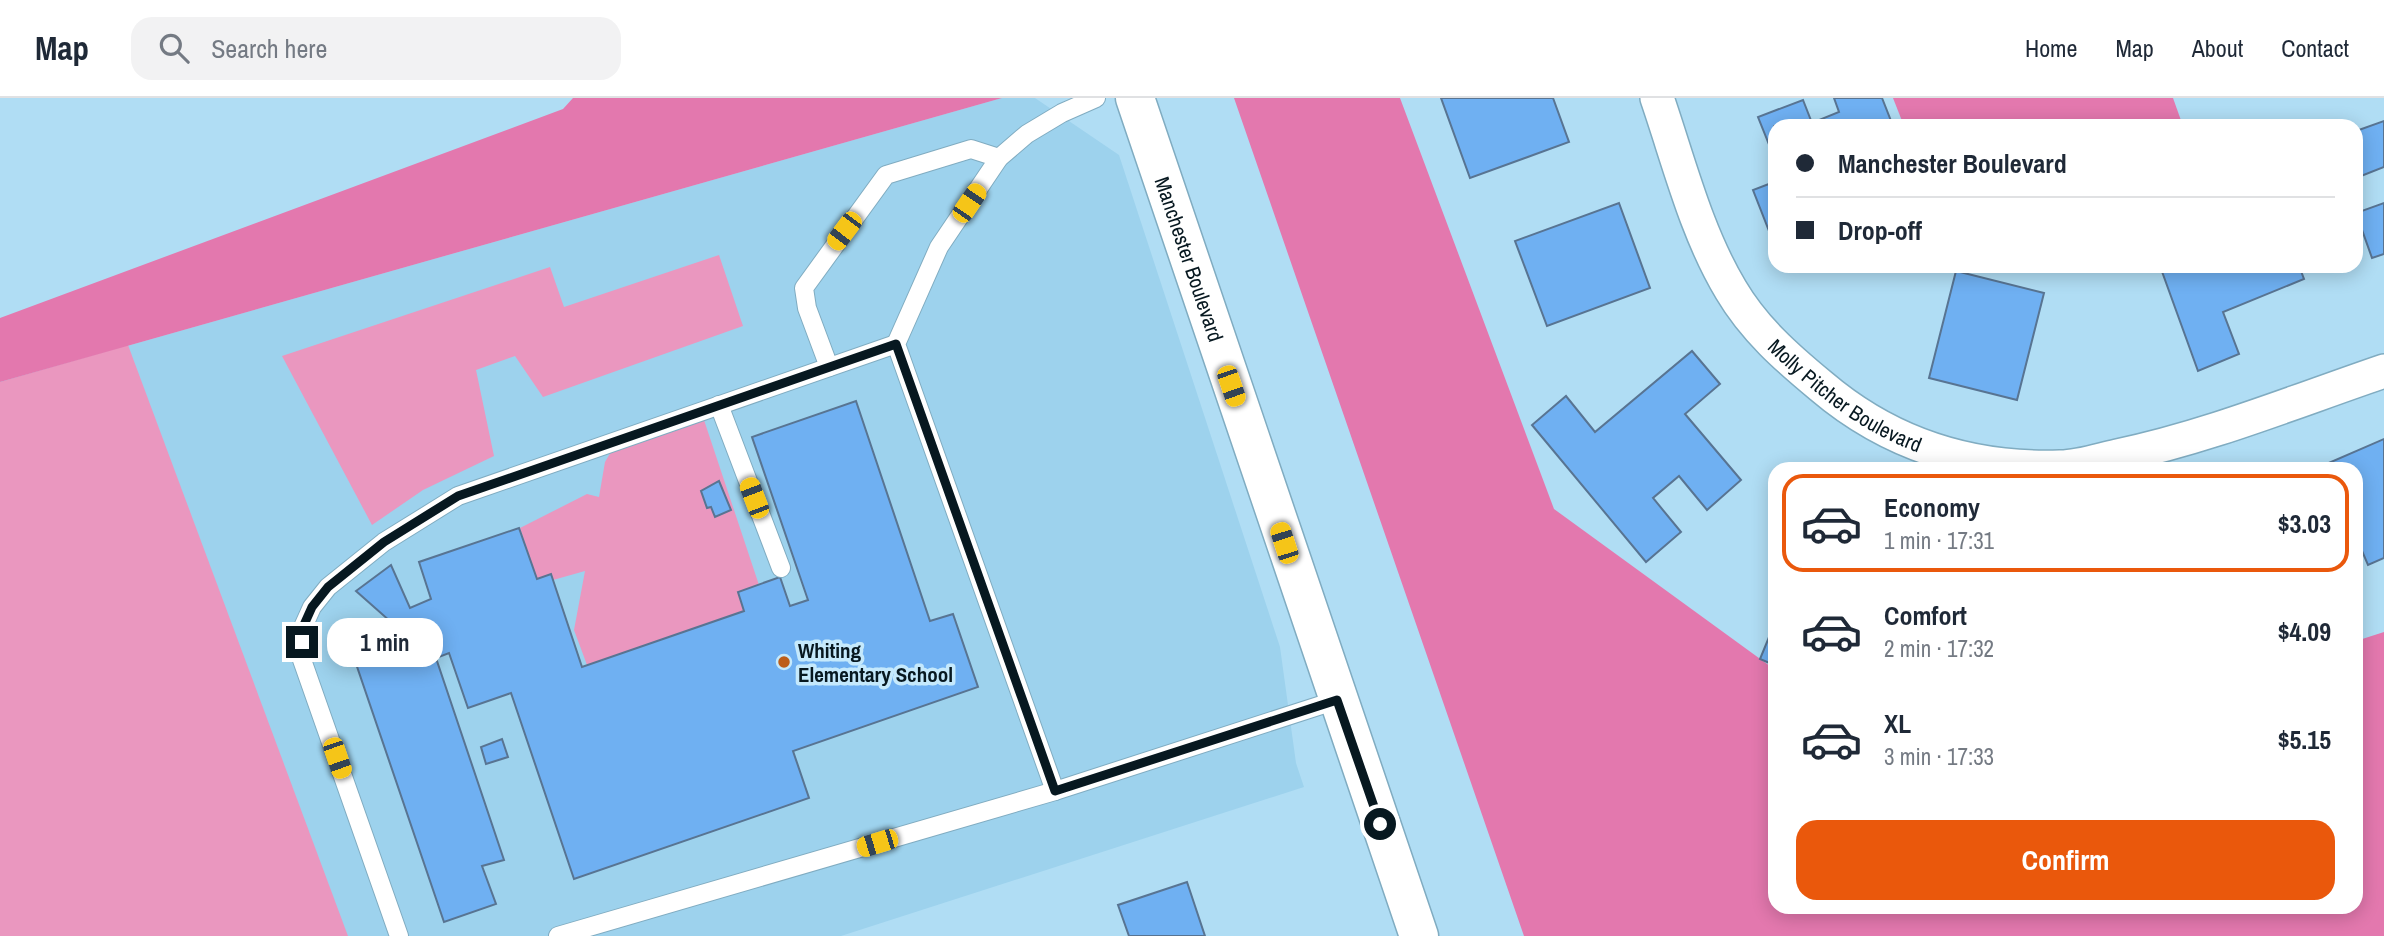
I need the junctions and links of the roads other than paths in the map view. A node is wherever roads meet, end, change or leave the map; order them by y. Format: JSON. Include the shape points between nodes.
{"nodes":[{"id":1,"x":1096,"y":98,"type":"edge"},
{"id":2,"x":1135,"y":98,"type":"edge"},
{"id":3,"x":1657,"y":98,"type":"edge"},
{"id":4,"x":999,"y":158,"type":"junction"},
{"id":5,"x":896,"y":344,"type":"junction"},
{"id":6,"x":829,"y":367,"type":"junction"},
{"id":7,"x":2384,"y":371,"type":"edge"},
{"id":8,"x":719,"y":405,"type":"junction"},
{"id":9,"x":1973,"y":462,"type":"edge"},
{"id":10,"x":2086,"y":462,"type":"edge"},
{"id":11,"x":781,"y":568,"type":"dead end"},
{"id":12,"x":1337,"y":700,"type":"junction"},
{"id":13,"x":1055,"y":791,"type":"junction"},
{"id":14,"x":399,"y":936,"type":"edge"},
{"id":15,"x":558,"y":936,"type":"edge"},
{"id":16,"x":1419,"y":936,"type":"edge"}],
"edges":[{"from":1,"to":4,"type":"lane","via":[[1039,127]]},
{"from":2,"to":12,"type":"street","name":"Manchester Boulevard"},
{"from":3,"to":9,"type":"street","name":"Molly Pitcher Boulevard","via":[[1711,251],[1731,290],[1779,351],[1853,413],[1911,443]]},
{"from":4,"to":5,"type":"lane","via":[[939,247]]},
{"from":4,"to":6,"type":"lane","via":[[971,149],[886,175],[804,288]]},
{"from":5,"to":6,"type":"lane"},
{"from":5,"to":13,"type":"lane"},
{"from":6,"to":8,"type":"lane"},
{"from":7,"to":10,"type":"street","name":"Molly Pitcher Boulevard","via":[[2163,446]]},
{"from":8,"to":11,"type":"lane"},
{"from":8,"to":14,"type":"lane","via":[[458,496],[384,542],[328,587],[312,607],[303,627],[301,657]]},
{"from":12,"to":13,"type":"lane"},
{"from":12,"to":16,"type":"street","name":"Manchester Boulevard"},
{"from":13,"to":15,"type":"lane"}]}
